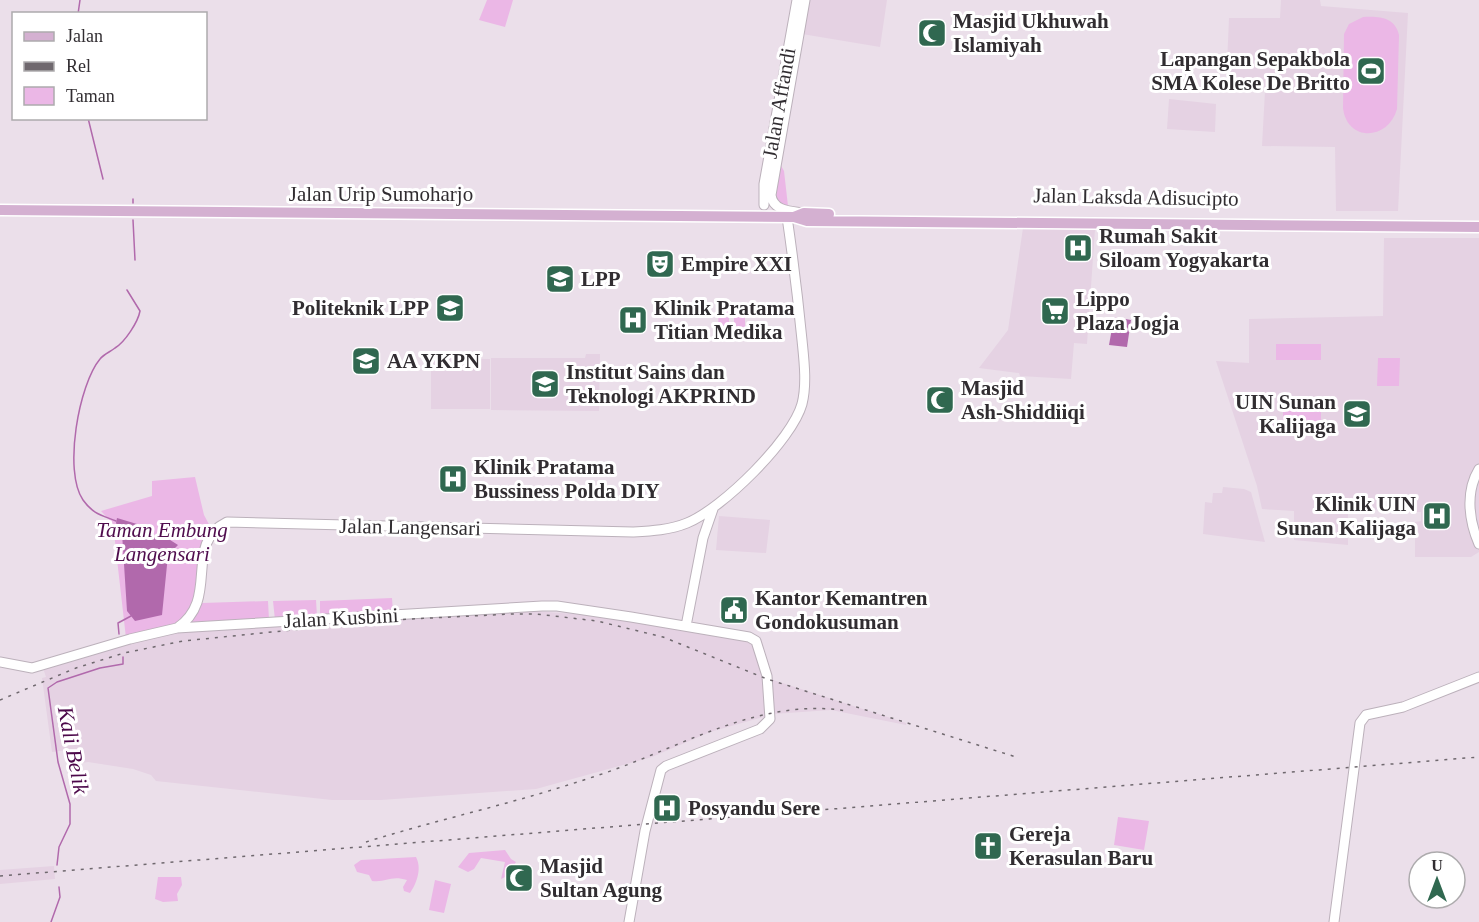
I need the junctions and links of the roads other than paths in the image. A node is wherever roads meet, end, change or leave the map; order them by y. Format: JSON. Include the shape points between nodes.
{"nodes":[{"id":1,"x":797,"y":0,"type":"edge"},
{"id":2,"x":805,"y":0,"type":"edge"},
{"id":3,"x":793,"y":45,"type":"junction"},
{"id":4,"x":771,"y":186,"type":"junction"},
{"id":5,"x":764,"y":206,"type":"junction"},
{"id":6,"x":0,"y":210,"type":"edge"},
{"id":7,"x":790,"y":216,"type":"junction"},
{"id":8,"x":749,"y":218,"type":"junction"},
{"id":9,"x":761,"y":218,"type":"joint"},
{"id":10,"x":1479,"y":220,"type":"edge"},
{"id":11,"x":1350,"y":222,"type":"junction"},
{"id":12,"x":1479,"y":227,"type":"edge"},
{"id":13,"x":1479,"y":470,"type":"edge"},
{"id":14,"x":713,"y":508,"type":"junction"},
{"id":15,"x":1479,"y":544,"type":"edge"},
{"id":16,"x":686,"y":626,"type":"junction"},
{"id":17,"x":177,"y":628,"type":"junction"},
{"id":18,"x":0,"y":662,"type":"edge"},
{"id":19,"x":1479,"y":677,"type":"edge"},
{"id":20,"x":629,"y":922,"type":"edge"},
{"id":21,"x":1334,"y":922,"type":"edge"}],
"edges":[{"from":1,"to":3,"type":"main road","name":"Jalan Affandi"},
{"from":2,"to":3,"type":"main road","name":"Jalan Affandi"},
{"from":3,"to":4,"type":"main road","name":"Jalan Affandi"},
{"from":3,"to":5,"type":"main road","name":"Jalan Affandi","via":[[764,184]]},
{"from":4,"to":5,"type":"main road","name":"Jalan Affandi"},
{"from":4,"to":7,"type":"main road","via":[[771,201]]},
{"from":5,"to":7,"type":"main road","via":[[767,211]]},
{"from":5,"to":8,"type":"main road"},
{"from":6,"to":8,"type":"main road","name":"Jalan Urip Sumoharjo"},
{"from":7,"to":9,"type":"main road","name":"Jalan Laksda Adisucipto"},
{"from":7,"to":11,"type":"main road","name":"Jalan Laksda Adisucipto"},
{"from":7,"to":14,"type":"main road","name":"Jalan Langensari","via":[[804,361],[802,405],[780,441],[738,488]]},
{"from":8,"to":9,"type":"main road","name":"Jalan Urip Sumoharjo"},
{"from":10,"to":11,"type":"main road","name":"Jalan Laksda Adisucipto"},
{"from":11,"to":12,"type":"main road","name":"Jalan Laksda Adisucipto"},
{"from":13,"to":15,"type":"main road","via":[[1470,504]]},
{"from":14,"to":16,"type":"main road","via":[[703,538]]},
{"from":14,"to":17,"type":"main road","name":"Jalan Langensari","via":[[680,526],[640,532],[227,522],[217,526],[206,542],[199,600]]},
{"from":16,"to":17,"type":"main road","name":"Jalan Kusbini","via":[[549,606]]},
{"from":16,"to":20,"type":"main road","name":"Jalan Kusbini","via":[[756,640],[767,676],[770,719],[760,729],[666,766],[658,776]]},
{"from":17,"to":18,"type":"main road","name":"Jalan Kusbini","via":[[32,668]]},
{"from":19,"to":21,"type":"main road","via":[[1404,707],[1366,715],[1360,723]]}]}
